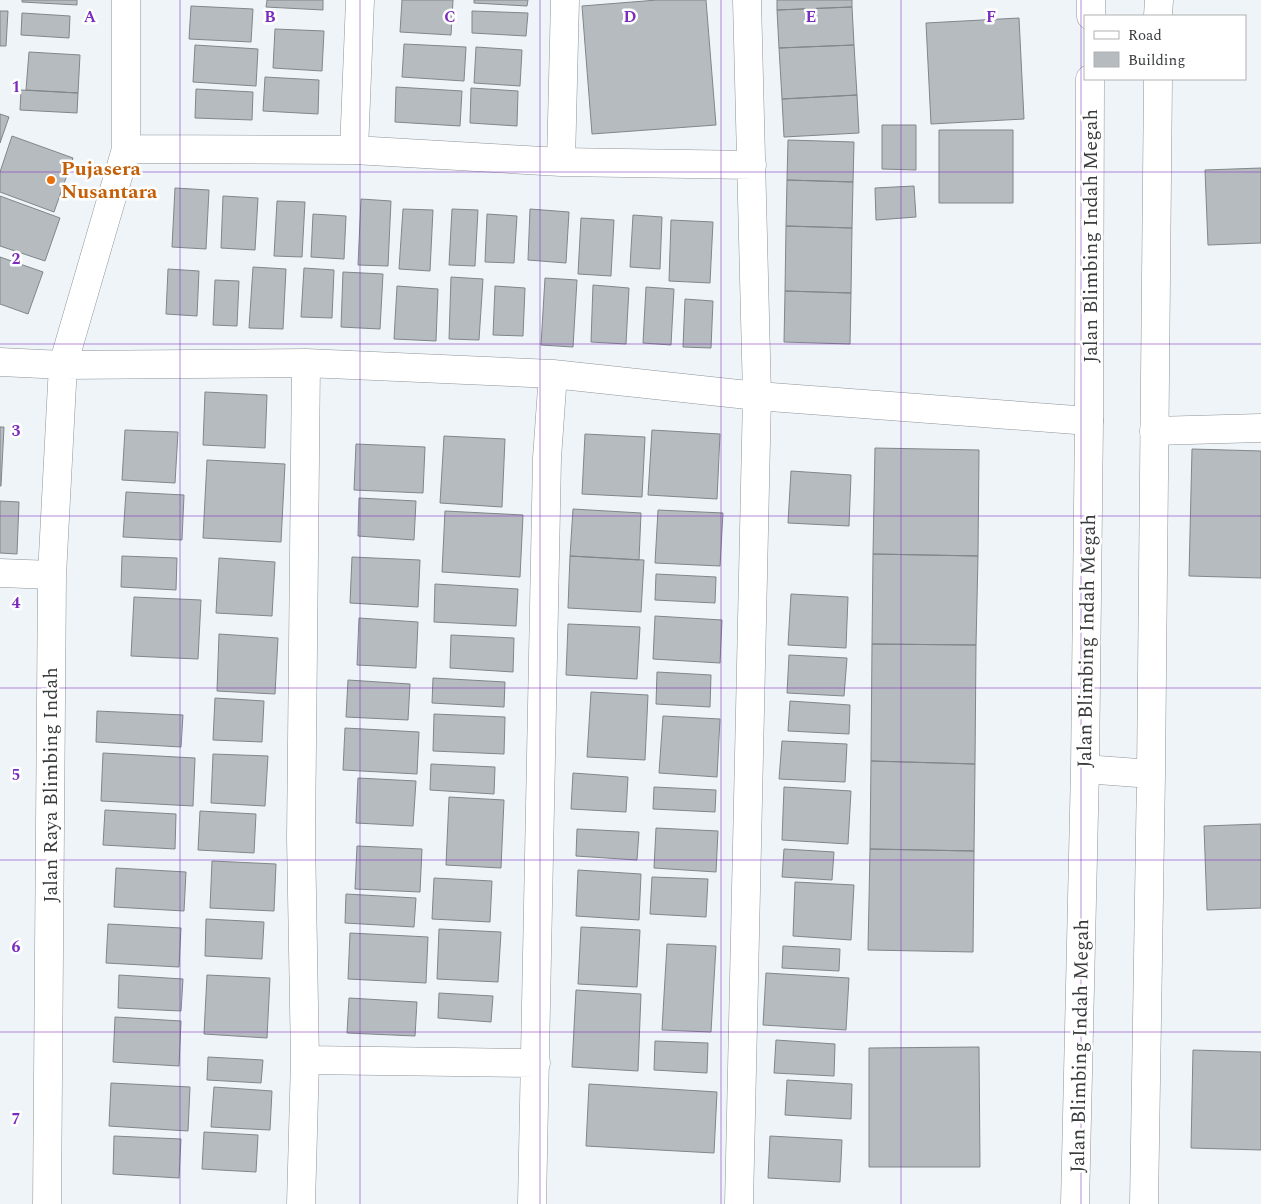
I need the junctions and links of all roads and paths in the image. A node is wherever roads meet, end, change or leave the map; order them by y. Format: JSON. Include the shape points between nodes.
{"nodes":[{"id":1,"x":126,"y":0,"type":"edge"},
{"id":2,"x":360,"y":0,"type":"edge"},
{"id":3,"x":565,"y":0,"type":"edge"},
{"id":4,"x":747,"y":0,"type":"edge"},
{"id":5,"x":1091,"y":0,"type":"edge"},
{"id":6,"x":1158,"y":0,"type":"edge"},
{"id":7,"x":1091,"y":15,"type":"edge"},
{"id":8,"x":1158,"y":15,"type":"edge"},
{"id":9,"x":1090,"y":80,"type":"edge"},
{"id":10,"x":1158,"y":80,"type":"edge"},
{"id":11,"x":126,"y":149,"type":"junction"},
{"id":12,"x":354,"y":150,"type":"junction"},
{"id":13,"x":561,"y":162,"type":"junction"},
{"id":14,"x":752,"y":165,"type":"junction"},
{"id":15,"x":0,"y":362,"type":"edge"},
{"id":16,"x":306,"y":363,"type":"junction"},
{"id":17,"x":63,"y":366,"type":"junction"},
{"id":18,"x":553,"y":374,"type":"junction"},
{"id":19,"x":757,"y":396,"type":"junction"},
{"id":20,"x":1089,"y":421,"type":"junction"},
{"id":21,"x":1261,"y":428,"type":"edge"},
{"id":22,"x":1154,"y":430,"type":"junction"},
{"id":23,"x":0,"y":573,"type":"edge"},
{"id":24,"x":52,"y":575,"type":"junction"},
{"id":25,"x":1085,"y":769,"type":"junction"},
{"id":26,"x":1151,"y":774,"type":"junction"},
{"id":27,"x":305,"y":1060,"type":"junction"},
{"id":28,"x":536,"y":1063,"type":"junction"},
{"id":29,"x":46,"y":1204,"type":"edge"},
{"id":30,"x":301,"y":1204,"type":"edge"},
{"id":31,"x":532,"y":1204,"type":"edge"},
{"id":32,"x":739,"y":1204,"type":"edge"},
{"id":33,"x":1076,"y":1204,"type":"edge"},
{"id":34,"x":1144,"y":1204,"type":"edge"}],
"edges":[{"from":1,"to":11,"type":"street","name":"Jalan Raya Blimbing Indah"},
{"from":2,"to":12,"type":"street"},
{"from":3,"to":13,"type":"street"},
{"from":4,"to":14,"type":"street"},
{"from":5,"to":7,"type":"street"},
{"from":6,"to":8,"type":"street"},
{"from":9,"to":20,"type":"street","name":"Jalan Blimbing Indah Megah"},
{"from":10,"to":22,"type":"street"},
{"from":11,"to":12,"type":"street"},
{"from":11,"to":17,"type":"street","name":"Jalan Raya Blimbing Indah"},
{"from":12,"to":13,"type":"street"},
{"from":13,"to":14,"type":"street"},
{"from":14,"to":19,"type":"street"},
{"from":15,"to":17,"type":"street"},
{"from":16,"to":17,"type":"street"},
{"from":16,"to":18,"type":"street"},
{"from":16,"to":27,"type":"street","via":[[301,838]]},
{"from":17,"to":24,"type":"street","name":"Jalan Raya Blimbing Indah"},
{"from":18,"to":19,"type":"street"},
{"from":18,"to":28,"type":"street","via":[[547,458]]},
{"from":19,"to":20,"type":"street"},
{"from":19,"to":32,"type":"street"},
{"from":20,"to":25,"type":"street","name":"Jalan Blimbing Indah Megah"},
{"from":21,"to":22,"type":"street"},
{"from":22,"to":26,"type":"street"},
{"from":23,"to":24,"type":"street"},
{"from":24,"to":29,"type":"street","name":"Jalan Raya Blimbing Indah"},
{"from":25,"to":26,"type":"street"},
{"from":25,"to":33,"type":"street","name":"Jalan Blimbing Indah Megah"},
{"from":26,"to":34,"type":"street"},
{"from":27,"to":28,"type":"street"},
{"from":27,"to":30,"type":"street"},
{"from":28,"to":31,"type":"street"}]}
